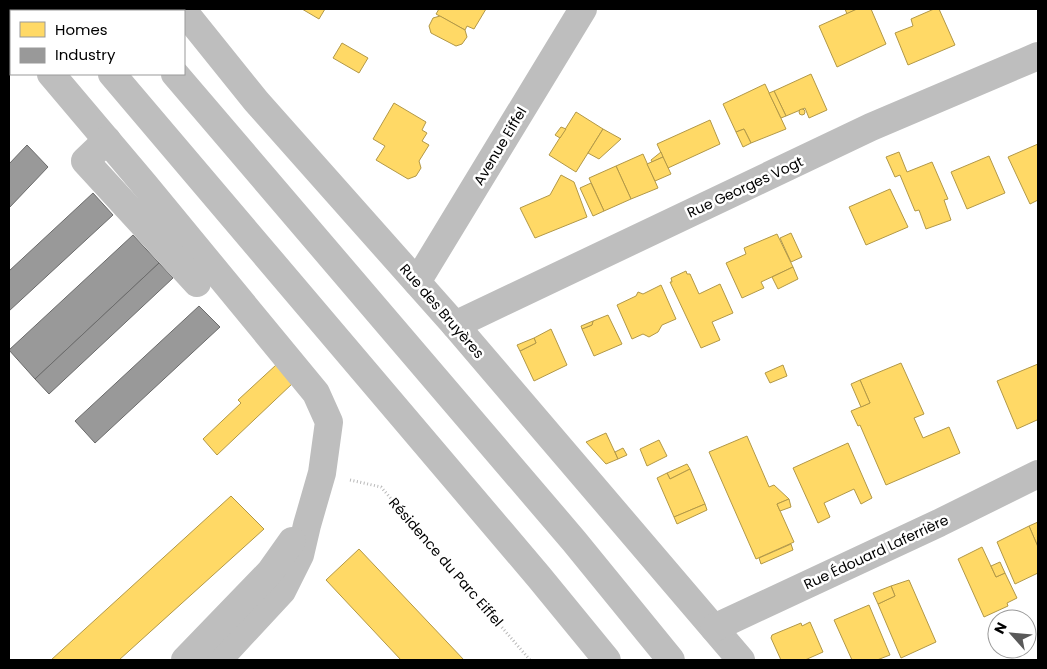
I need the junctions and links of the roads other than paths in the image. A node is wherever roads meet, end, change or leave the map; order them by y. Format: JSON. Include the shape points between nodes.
{"nodes":[{"id":1,"x":583,"y":9,"type":"edge"},
{"id":2,"x":185,"y":13,"type":"edge"},
{"id":3,"x":1038,"y":56,"type":"edge"},
{"id":4,"x":52,"y":75,"type":"edge"},
{"id":5,"x":113,"y":75,"type":"edge"},
{"id":6,"x":176,"y":75,"type":"edge"},
{"id":7,"x":107,"y":140,"type":"junction"},
{"id":8,"x":196,"y":282,"type":"dead end"},
{"id":9,"x":417,"y":282,"type":"junction"},
{"id":10,"x":455,"y":325,"type":"junction"},
{"id":11,"x":1038,"y":474,"type":"edge"},
{"id":12,"x":306,"y":525,"type":"junction"},
{"id":13,"x":714,"y":628,"type":"junction"},
{"id":14,"x":189,"y":659,"type":"edge"},
{"id":15,"x":218,"y":660,"type":"edge"},
{"id":16,"x":607,"y":660,"type":"edge"},
{"id":17,"x":670,"y":660,"type":"edge"},
{"id":18,"x":741,"y":660,"type":"edge"}],
"edges":[{"from":1,"to":9,"type":"main road","name":"Avenue Eiffel"},
{"from":2,"to":9,"type":"main road","name":"Rue des Bruyères","via":[[256,101]]},
{"from":3,"to":10,"type":"main road","name":"Rue Georges Vogt","via":[[871,127]]},
{"from":4,"to":7,"type":"main road"},
{"from":5,"to":16,"type":"main road"},
{"from":6,"to":17,"type":"main road","via":[[574,540]]},
{"from":7,"to":8,"type":"main road","via":[[85,161]]},
{"from":7,"to":12,"type":"main road","via":[[316,392],[328,422],[322,473]]},
{"from":9,"to":10,"type":"main road","name":"Rue des Bruyères"},
{"from":10,"to":13,"type":"main road","name":"Rue des Bruyères"},
{"from":11,"to":13,"type":"main road","name":"Rue Édouard Laferrière"},
{"from":12,"to":14,"type":"main road","via":[[270,572]]},
{"from":12,"to":15,"type":"main road","via":[[300,555],[282,591]]},
{"from":13,"to":18,"type":"main road","name":"Rue des Bruyères"}]}
